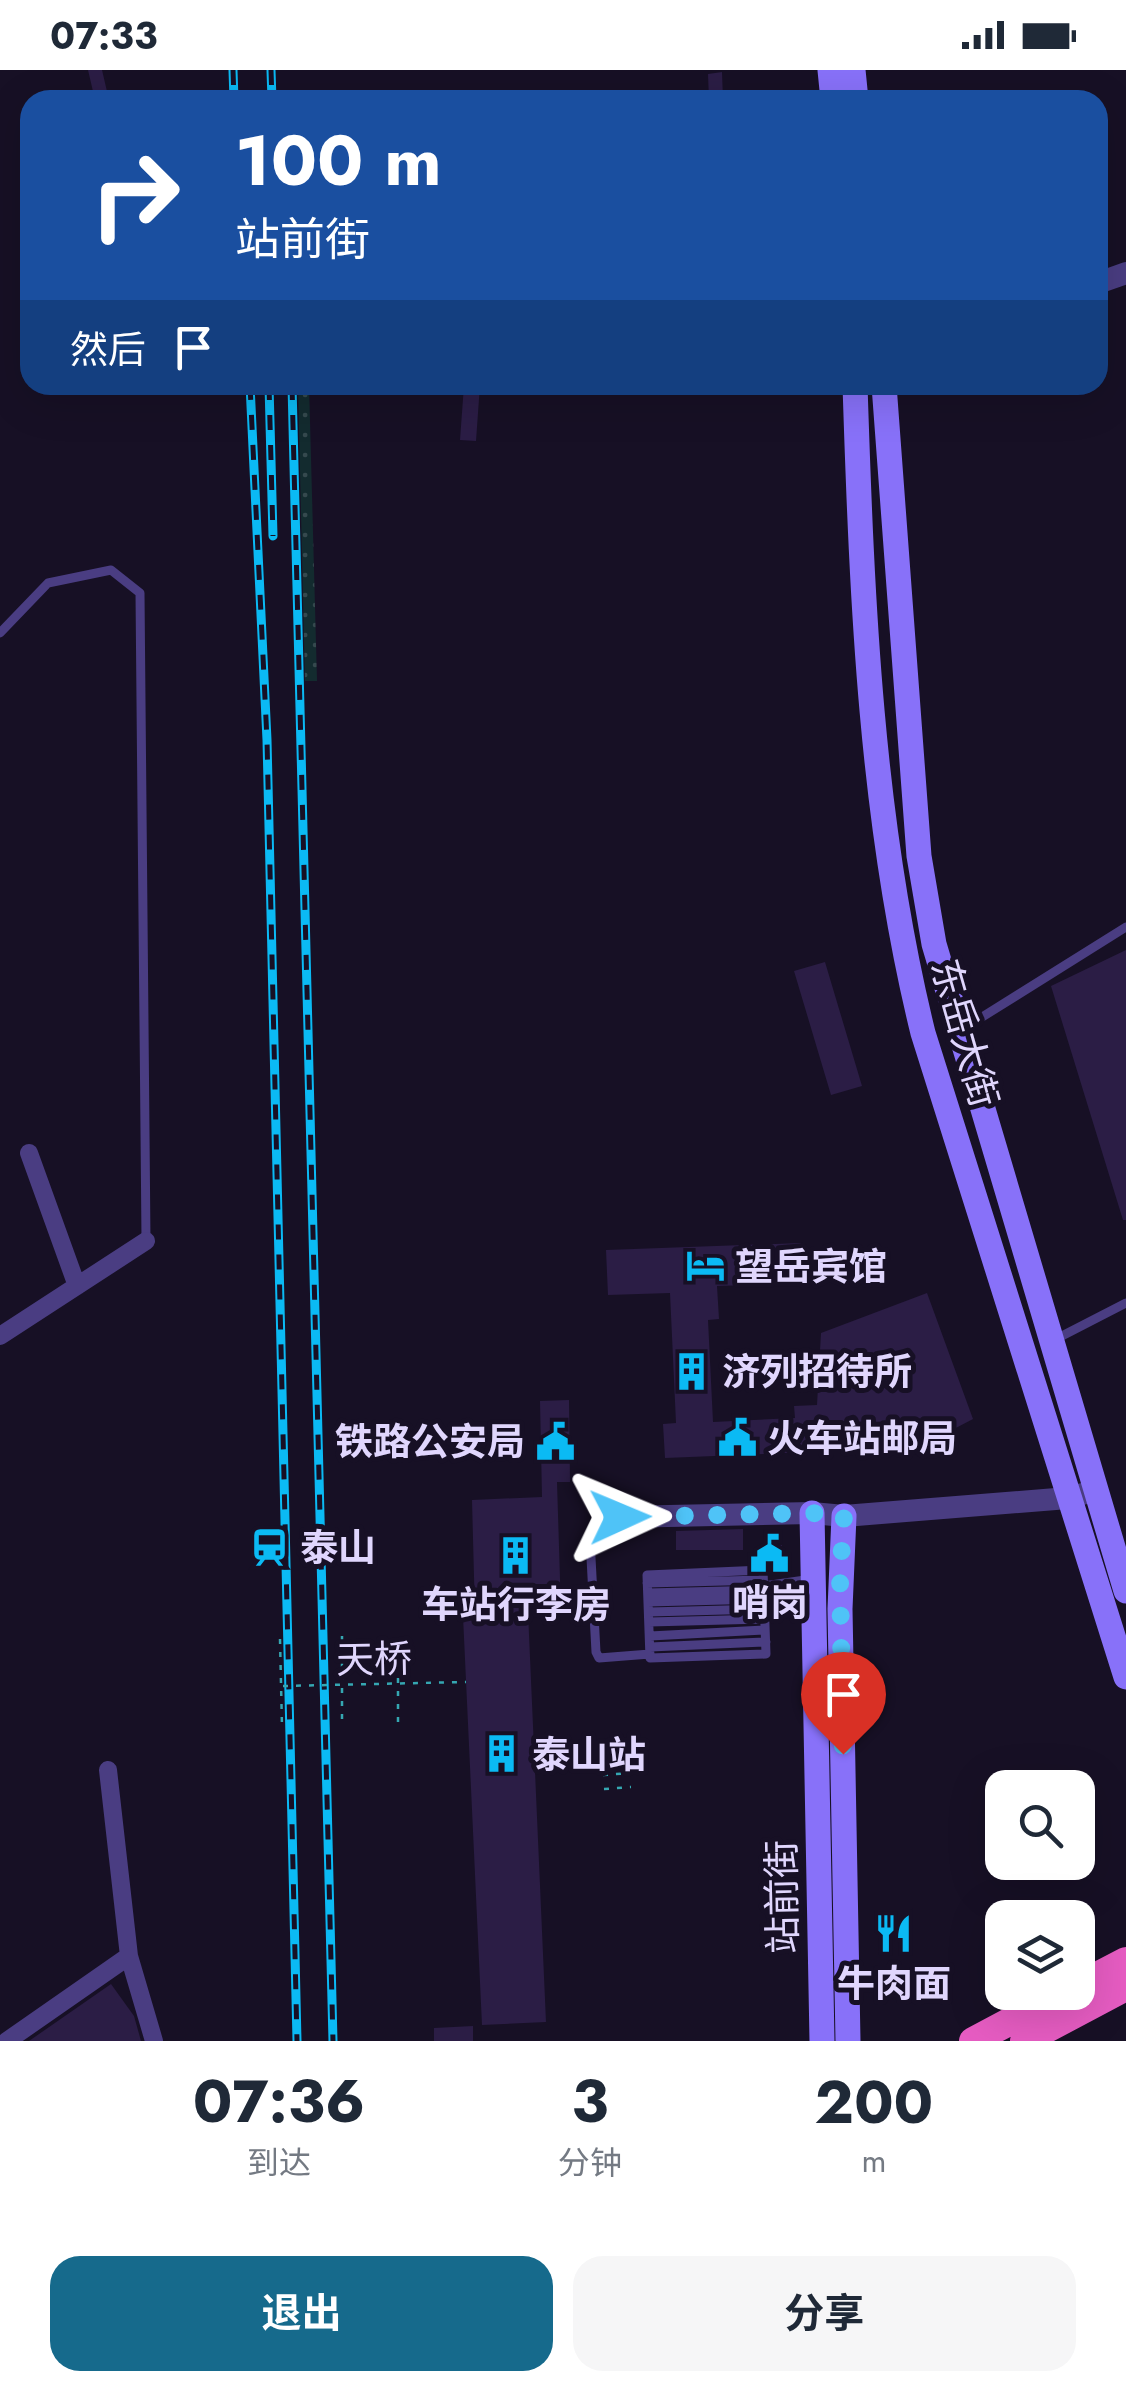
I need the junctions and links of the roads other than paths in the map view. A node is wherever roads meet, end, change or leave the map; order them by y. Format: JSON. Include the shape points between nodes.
{"nodes":[{"id":1,"x":856,"y":395,"type":"edge"},
{"id":2,"x":885,"y":395,"type":"edge"},
{"id":3,"x":0,"y":633,"type":"edge"},
{"id":4,"x":1126,"y":927,"type":"edge"},
{"id":5,"x":958,"y":1032,"type":"junction"},
{"id":6,"x":30,"y":1153,"type":"dead end"},
{"id":7,"x":146,"y":1242,"type":"joint"},
{"id":8,"x":76,"y":1286,"type":"junction"},
{"id":9,"x":1126,"y":1303,"type":"edge"},
{"id":10,"x":0,"y":1336,"type":"edge"},
{"id":11,"x":1053,"y":1340,"type":"junction"},
{"id":12,"x":1094,"y":1490,"type":"junction"},
{"id":13,"x":1068,"y":1498,"type":"junction"},
{"id":14,"x":812,"y":1513,"type":"junction"},
{"id":15,"x":844,"y":1516,"type":"junction"},
{"id":16,"x":620,"y":1517,"type":"joint"},
{"id":17,"x":840,"y":1577,"type":"junction"},
{"id":18,"x":812,"y":1579,"type":"junction"},
{"id":19,"x":1126,"y":1591,"type":"edge"},
{"id":20,"x":764,"y":1602,"type":"junction"},
{"id":21,"x":648,"y":1603,"type":"junction"},
{"id":22,"x":650,"y":1646,"type":"junction"},
{"id":23,"x":1126,"y":1678,"type":"edge"},
{"id":24,"x":108,"y":1770,"type":"dead end"},
{"id":25,"x":129,"y":1956,"type":"junction"},
{"id":26,"x":1126,"y":1960,"type":"edge"},
{"id":27,"x":1095,"y":1977,"type":"edge"},
{"id":28,"x":1126,"y":1988,"type":"edge"},
{"id":29,"x":1032,"y":2010,"type":"edge"},
{"id":30,"x":846,"y":2014,"type":"junction"},
{"id":31,"x":7,"y":2041,"type":"edge"},
{"id":32,"x":154,"y":2041,"type":"edge"},
{"id":33,"x":822,"y":2041,"type":"edge"},
{"id":34,"x":848,"y":2041,"type":"edge"},
{"id":35,"x":858,"y":2041,"type":"edge"},
{"id":36,"x":974,"y":2041,"type":"edge"},
{"id":37,"x":1024,"y":2041,"type":"edge"}],
"edges":[{"from":1,"to":13,"type":"main road","name":"东岳大街","via":[[881,820],[897,927]]},
{"from":2,"to":5,"type":"main road","name":"东岳大街","via":[[919,856]]},
{"from":3,"to":7,"type":"lane","via":[[48,584],[111,570],[140,593]]},
{"from":4,"to":5,"type":"lane"},
{"from":5,"to":11,"type":"main road","name":"东岳大街"},
{"from":6,"to":8,"type":"street"},
{"from":7,"to":8,"type":"street"},
{"from":8,"to":10,"type":"street"},
{"from":9,"to":11,"type":"lane"},
{"from":11,"to":12,"type":"main road","name":"东岳大街"},
{"from":12,"to":13,"type":"street"},
{"from":12,"to":19,"type":"main road","name":"东岳大街"},
{"from":13,"to":15,"type":"street"},
{"from":13,"to":23,"type":"main road","name":"东岳大街"},
{"from":14,"to":15,"type":"street"},
{"from":14,"to":16,"type":"street"},
{"from":14,"to":18,"type":"main road","name":"站前街"},
{"from":15,"to":17,"type":"main road","name":"站前街"},
{"from":16,"to":22,"type":"lane","via":[[602,1521],[590,1538],[596,1652],[599,1658]]},
{"from":17,"to":18,"type":"lane"},
{"from":17,"to":30,"type":"main road","name":"站前街"},
{"from":18,"to":20,"type":"lane"},
{"from":18,"to":33,"type":"main road","name":"站前街"},
{"from":20,"to":21,"type":"lane"},
{"from":20,"to":21,"type":"lane"},
{"from":20,"to":21,"type":"lane","via":[[762,1570],[647,1575]]},
{"from":20,"to":22,"type":"lane"},
{"from":20,"to":22,"type":"lane","via":[[766,1642]]},
{"from":21,"to":22,"type":"lane"},
{"from":24,"to":25,"type":"street"},
{"from":25,"to":31,"type":"street"},
{"from":25,"to":32,"type":"street"},
{"from":26,"to":27,"type":"highway"},
{"from":28,"to":37,"type":"highway"},
{"from":29,"to":36,"type":"highway"},
{"from":30,"to":34,"type":"main road","name":"站前街"},
{"from":30,"to":35,"type":"main road"}]}
